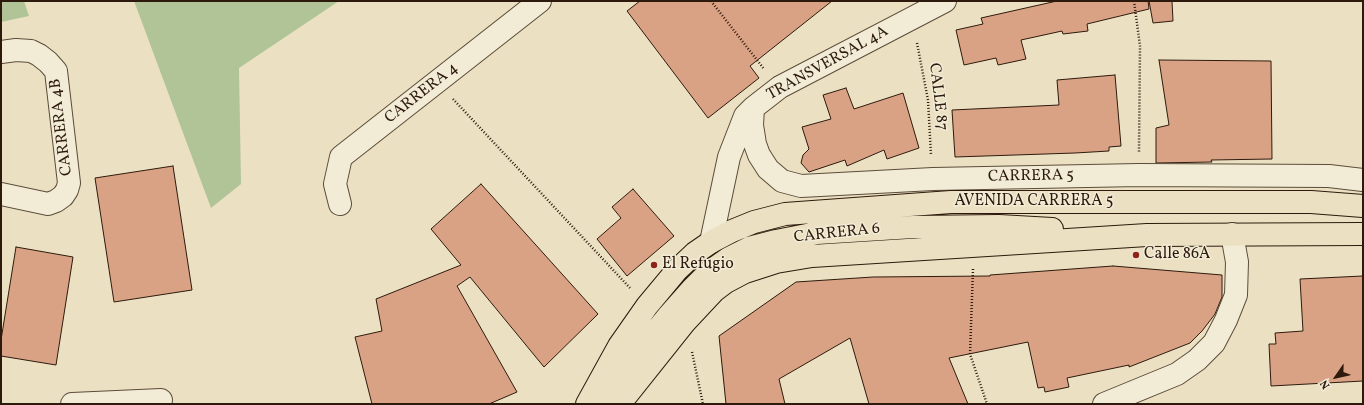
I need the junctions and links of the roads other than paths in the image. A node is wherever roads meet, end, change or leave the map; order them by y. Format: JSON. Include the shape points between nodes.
{"nodes":[{"id":1,"x":540,"y":1,"type":"edge"},
{"id":2,"x":944,"y":1,"type":"edge"},
{"id":3,"x":1,"y":52,"type":"edge"},
{"id":4,"x":753,"y":108,"type":"junction"},
{"id":5,"x":1363,"y":180,"type":"edge"},
{"id":6,"x":1,"y":194,"type":"edge"},
{"id":7,"x":340,"y":204,"type":"dead end"},
{"id":8,"x":1363,"y":206,"type":"edge"},
{"id":9,"x":1232,"y":234,"type":"junction"},
{"id":10,"x":1363,"y":234,"type":"edge"},
{"id":11,"x":1147,"y":235,"type":"junction"},
{"id":12,"x":711,"y":242,"type":"junction"},
{"id":13,"x":619,"y":346,"type":"junction"},
{"id":14,"x":162,"y":400,"type":"dead end"},
{"id":15,"x":622,"y":401,"type":"dead end"},
{"id":16,"x":72,"y":404,"type":"edge"},
{"id":17,"x":571,"y":404,"type":"edge"},
{"id":18,"x":588,"y":404,"type":"edge"},
{"id":19,"x":597,"y":404,"type":"edge"},
{"id":20,"x":1104,"y":404,"type":"edge"}],
"edges":[{"from":1,"to":7,"type":"street","name":"CARRERA 4","via":[[341,157],[335,184]]},
{"from":2,"to":4,"type":"street","name":"TRANSVERSAL 4A","via":[[780,87]]},
{"from":3,"to":6,"type":"street","name":"CARRERA 4B","via":[[31,51],[44,58],[56,71],[69,183],[63,196],[48,204]]},
{"from":4,"to":5,"type":"street","name":"CARRERA 5","via":[[752,125],[759,155],[768,169],[782,181],[801,186],[1139,175],[1291,175]]},
{"from":4,"to":12,"type":"street","name":"TRANSVERSAL 4A","via":[[745,116],[729,157]]},
{"from":8,"to":12,"type":"main road","name":"AVENIDA CARRERA 5","via":[[1303,202],[952,202],[785,214],[754,222]]},
{"from":9,"to":10,"type":"main road"},
{"from":9,"to":11,"type":"main road"},
{"from":9,"to":20,"type":"street","via":[[1237,262],[1236,295],[1214,343],[1197,360],[1177,374]]},
{"from":11,"to":15,"type":"main road","via":[[812,256],[776,262],[745,272],[726,282],[700,305]]},
{"from":11,"to":19,"type":"main road","name":"CARRERA 6","via":[[999,226],[913,227],[817,233],[749,248],[709,272],[692,289]]},
{"from":12,"to":13,"type":"main road","name":"AVENIDA CARRERA 5","via":[[695,253],[662,287]]},
{"from":13,"to":17,"type":"main road"},
{"from":13,"to":18,"type":"main road"},
{"from":14,"to":16,"type":"street"}]}
